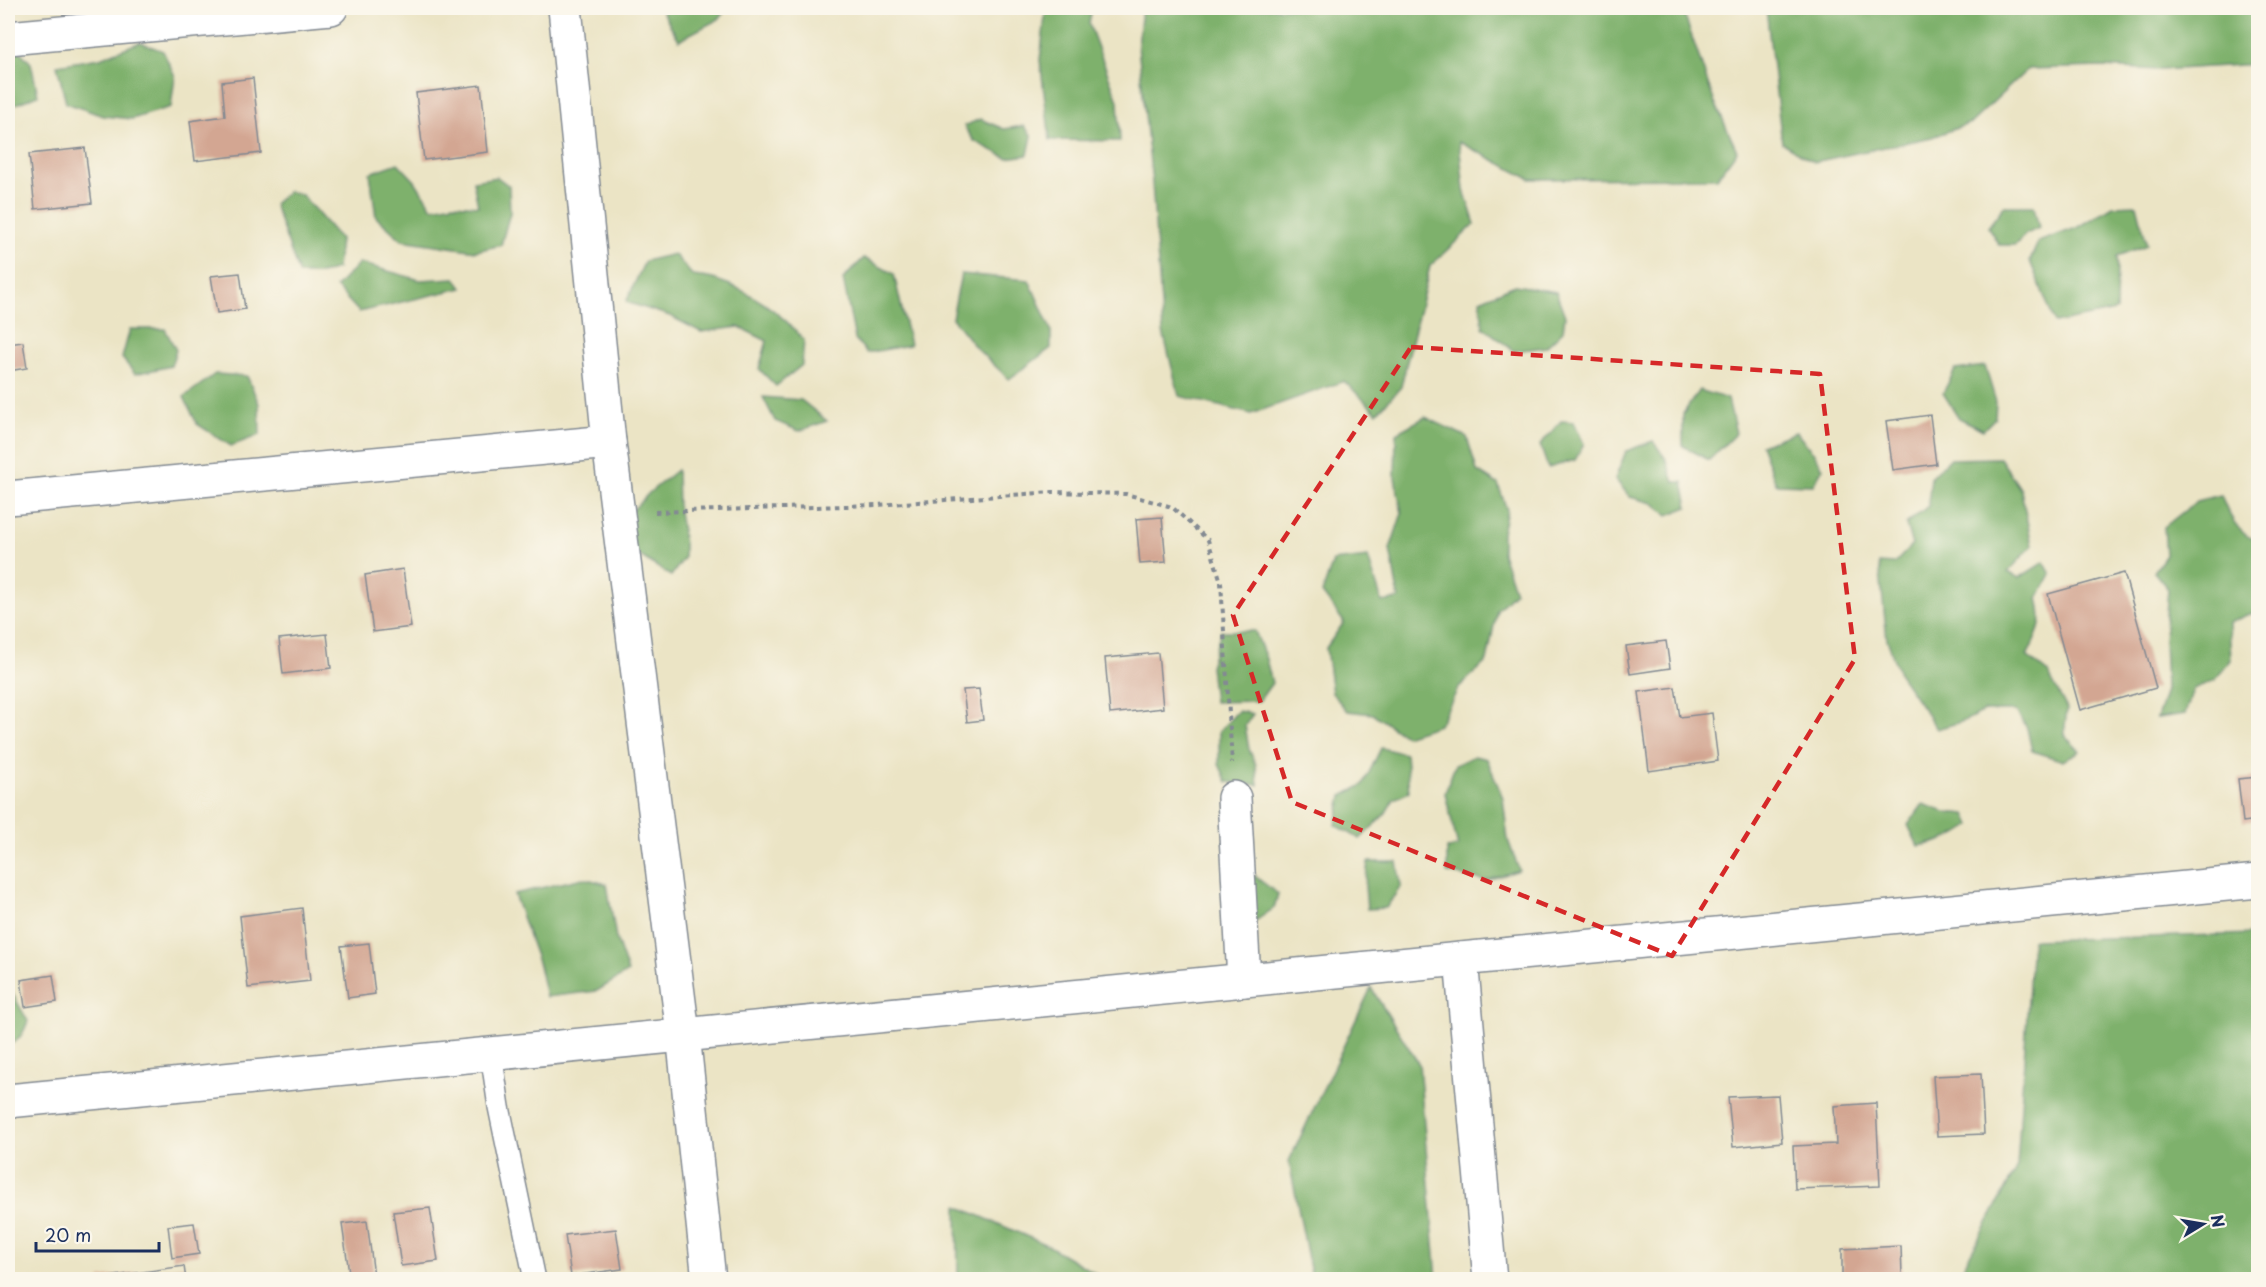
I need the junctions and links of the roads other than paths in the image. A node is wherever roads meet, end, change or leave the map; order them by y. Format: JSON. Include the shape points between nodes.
{"nodes":[{"id":1,"x":331,"y":8,"type":"edge"},
{"id":2,"x":565,"y":8,"type":"edge"},
{"id":3,"x":8,"y":38,"type":"edge"},
{"id":4,"x":609,"y":442,"type":"junction"},
{"id":5,"x":8,"y":498,"type":"edge"},
{"id":6,"x":1234,"y":798,"type":"road end"},
{"id":7,"x":2259,"y":881,"type":"edge"},
{"id":8,"x":1461,"y":959,"type":"junction"},
{"id":9,"x":1244,"y":980,"type":"junction"},
{"id":10,"x":682,"y":1034,"type":"junction"},
{"id":11,"x":491,"y":1053,"type":"junction"},
{"id":12,"x":8,"y":1101,"type":"edge"},
{"id":13,"x":535,"y":1280,"type":"edge"},
{"id":14,"x":709,"y":1280,"type":"edge"},
{"id":15,"x":1490,"y":1280,"type":"edge"}],
"edges":[{"from":1,"to":3,"type":"street"},
{"from":2,"to":4,"type":"street"},
{"from":4,"to":5,"type":"street"},
{"from":4,"to":10,"type":"street"},
{"from":6,"to":9,"type":"street"},
{"from":7,"to":8,"type":"street"},
{"from":8,"to":9,"type":"street"},
{"from":8,"to":15,"type":"street"},
{"from":9,"to":10,"type":"street"},
{"from":10,"to":11,"type":"street"},
{"from":10,"to":14,"type":"street"},
{"from":11,"to":12,"type":"street"},
{"from":11,"to":13,"type":"lane"}]}
